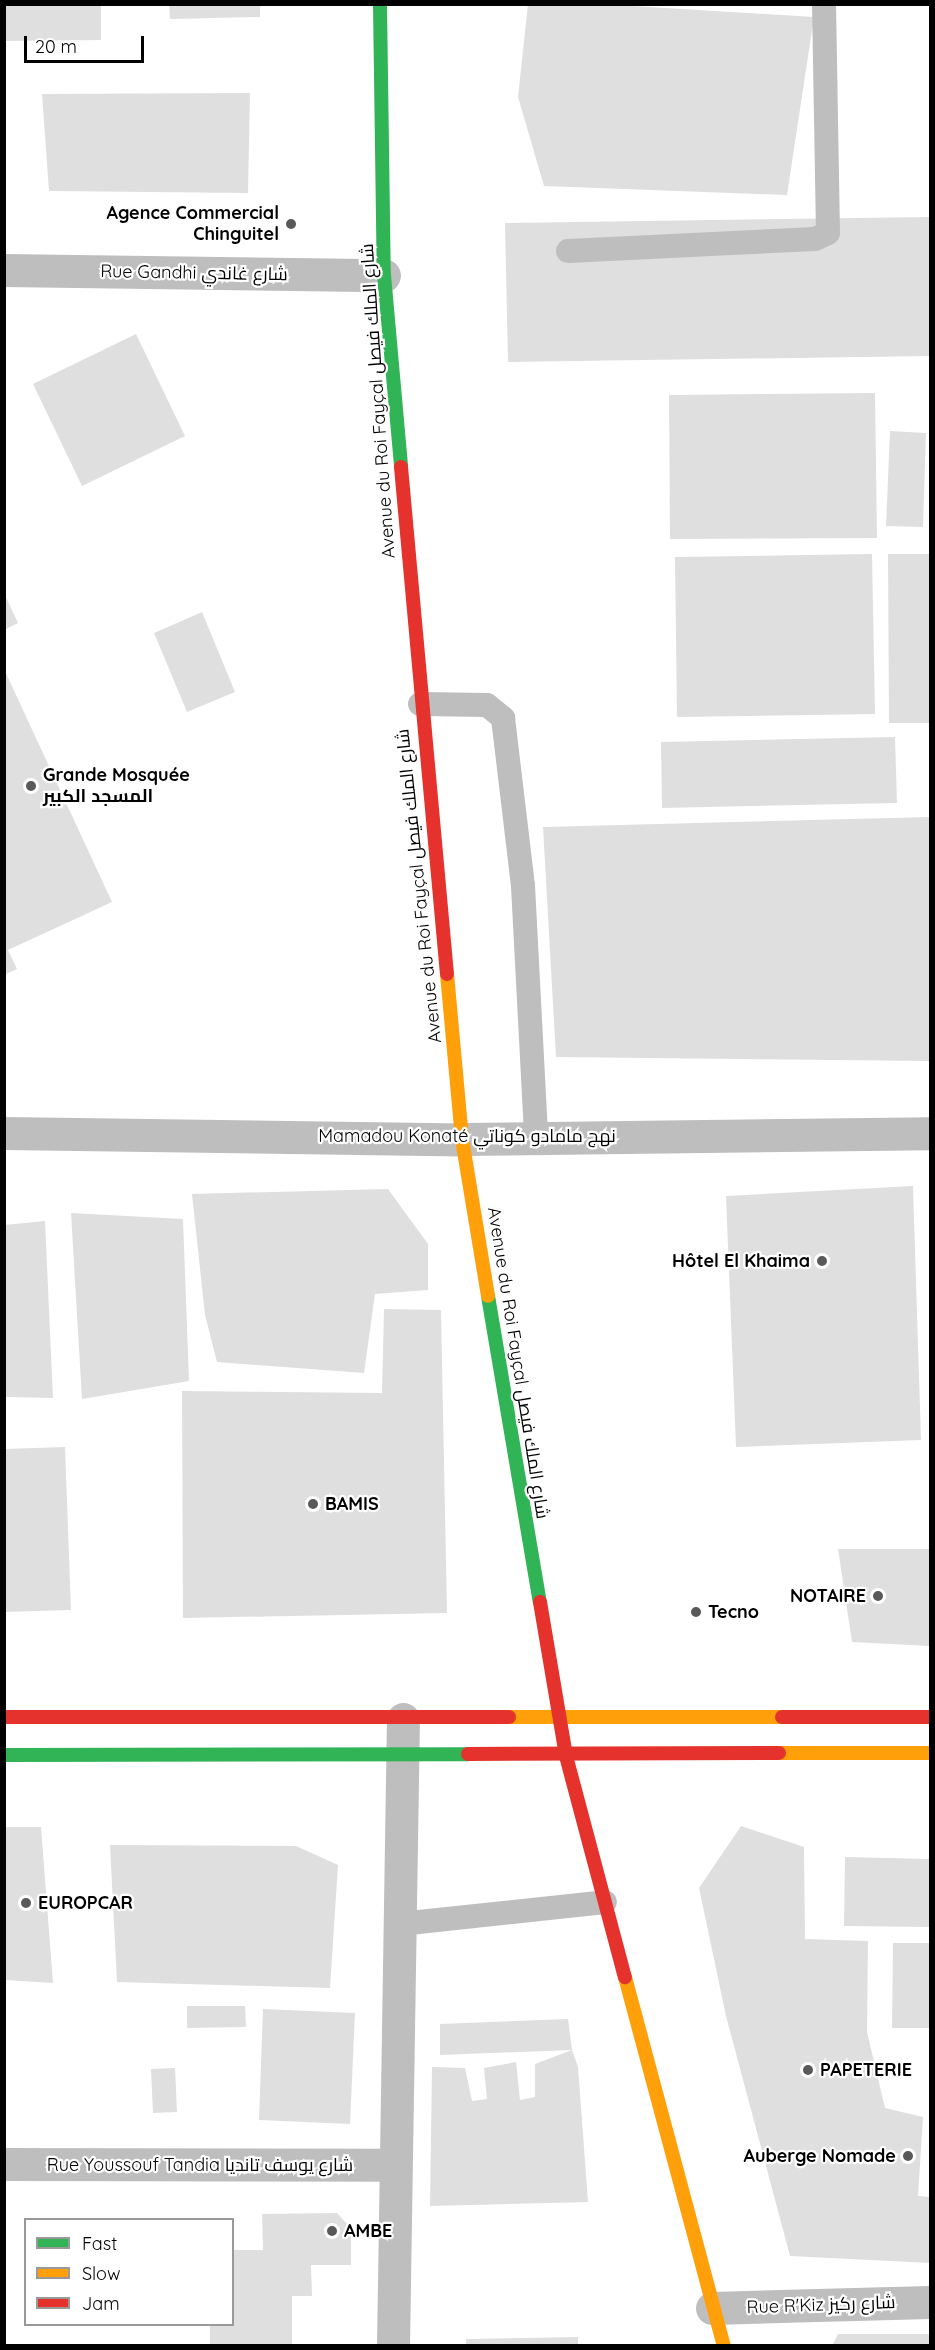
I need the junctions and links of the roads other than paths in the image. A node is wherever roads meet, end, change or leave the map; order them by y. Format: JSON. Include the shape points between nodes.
{"nodes":[{"id":1,"x":380,"y":4,"type":"edge"},
{"id":2,"x":824,"y":4,"type":"edge"},
{"id":3,"x":568,"y":251,"type":"dead end"},
{"id":4,"x":4,"y":270,"type":"edge"},
{"id":5,"x":384,"y":275,"type":"junction"},
{"id":6,"x":420,"y":704,"type":"junction"},
{"id":7,"x":930,"y":1132,"type":"edge"},
{"id":8,"x":4,"y":1133,"type":"edge"},
{"id":9,"x":536,"y":1137,"type":"junction"},
{"id":10,"x":462,"y":1139,"type":"junction"},
{"id":11,"x":4,"y":1717,"type":"edge"},
{"id":12,"x":930,"y":1717,"type":"edge"},
{"id":13,"x":404,"y":1719,"type":"junction"},
{"id":14,"x":559,"y":1719,"type":"junction"},
{"id":15,"x":930,"y":1753,"type":"edge"},
{"id":16,"x":403,"y":1754,"type":"junction"},
{"id":17,"x":4,"y":1755,"type":"edge"},
{"id":18,"x":566,"y":1756,"type":"junction"},
{"id":19,"x":605,"y":1902,"type":"junction"},
{"id":20,"x":400,"y":1923,"type":"junction"},
{"id":21,"x":4,"y":2164,"type":"edge"},
{"id":22,"x":395,"y":2165,"type":"junction"},
{"id":23,"x":930,"y":2302,"type":"edge"},
{"id":24,"x":712,"y":2308,"type":"junction"},
{"id":25,"x":393,"y":2346,"type":"edge"},
{"id":26,"x":724,"y":2346,"type":"edge"}],
"edges":[{"from":1,"to":5,"type":"street","name":"Avenue du Roi Fayçal شارع الملك فيصل"},
{"from":2,"to":3,"type":"lane","via":[[828,233],[815,239]]},
{"from":4,"to":5,"type":"street","name":"Rue Gandhi شارع غاندي"},
{"from":5,"to":6,"type":"street","name":"Avenue du Roi Fayçal شارع الملك فيصل"},
{"from":6,"to":9,"type":"lane","via":[[487,705],[503,718],[523,886]]},
{"from":6,"to":10,"type":"street","name":"Avenue du Roi Fayçal شارع الملك فيصل"},
{"from":7,"to":9,"type":"street","name":"Mamadou Konaté نهج مامادو كوناتي"},
{"from":8,"to":10,"type":"street","name":"Mamadou Konaté نهج مامادو كوناتي"},
{"from":9,"to":10,"type":"street","name":"Mamadou Konaté نهج مامادو كوناتي"},
{"from":10,"to":14,"type":"street","name":"Avenue du Roi Fayçal شارع الملك فيصل"},
{"from":11,"to":13,"type":"street"},
{"from":12,"to":14,"type":"street"},
{"from":13,"to":14,"type":"street"},
{"from":13,"to":16,"type":"street"},
{"from":14,"to":18,"type":"street","name":"Avenue du Roi Fayçal شارع الملك فيصل"},
{"from":15,"to":18,"type":"street"},
{"from":16,"to":17,"type":"street"},
{"from":16,"to":18,"type":"street"},
{"from":16,"to":20,"type":"street"},
{"from":18,"to":19,"type":"street","name":"Avenue du Roi Fayçal شارع الملك فيصل"},
{"from":19,"to":20,"type":"lane"},
{"from":19,"to":24,"type":"street","name":"Avenue du Roi Fayçal شارع الملك فيصل"},
{"from":20,"to":22,"type":"street"},
{"from":21,"to":22,"type":"street","name":"Rue Youssouf Tandia شارع يوسف تانديا"},
{"from":22,"to":25,"type":"street"},
{"from":23,"to":24,"type":"street","name":"Rue R'Kiz شارع ركيز"},
{"from":24,"to":26,"type":"street","name":"Avenue du Roi Fayçal شارع الملك فيصل"}]}
